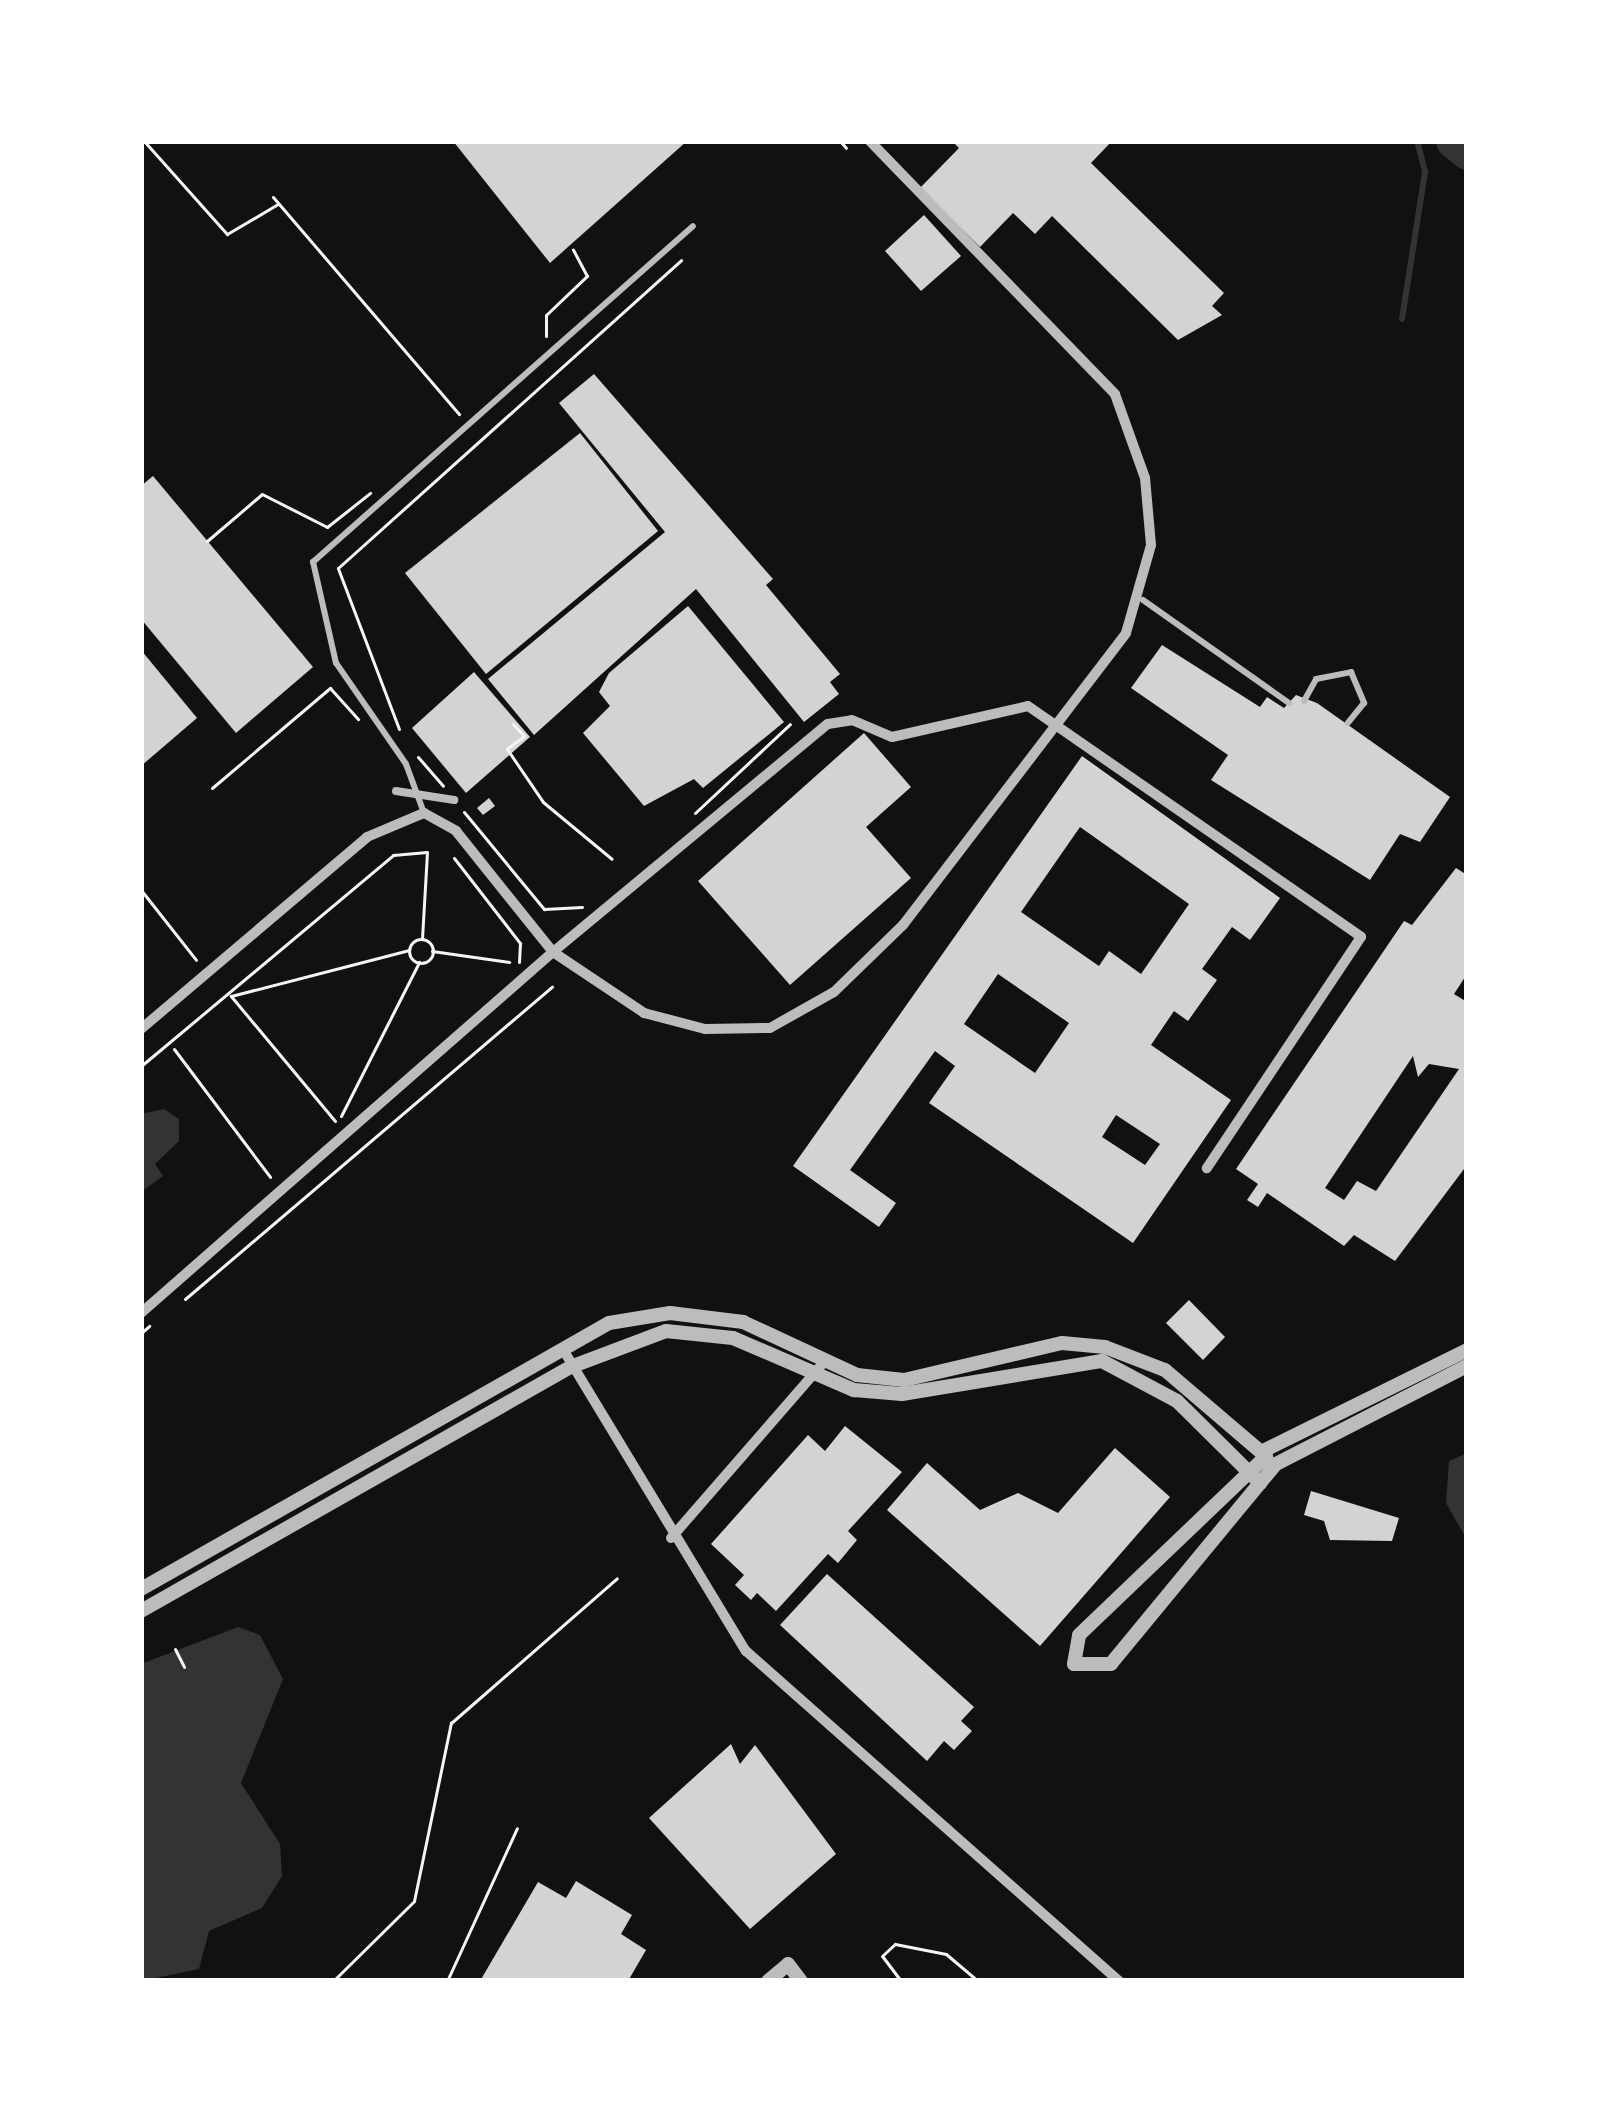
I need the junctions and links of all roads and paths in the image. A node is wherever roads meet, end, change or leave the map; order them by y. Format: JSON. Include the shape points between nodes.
{"nodes":[{"id":1,"x":144,"y":141,"type":"edge"},
{"id":2,"x":839,"y":141,"type":"edge"},
{"id":3,"x":870,"y":141,"type":"edge"},
{"id":4,"x":846,"y":148,"type":"dead end"},
{"id":5,"x":273,"y":197,"type":"dead end"},
{"id":6,"x":278,"y":204,"type":"junction"},
{"id":7,"x":693,"y":226,"type":"dead end"},
{"id":8,"x":573,"y":250,"type":"dead end"},
{"id":9,"x":681,"y":260,"type":"dead end"},
{"id":10,"x":534,"y":349,"type":"dead end"},
{"id":11,"x":474,"y":404,"type":"dead end"},
{"id":12,"x":461,"y":417,"type":"junction"},
{"id":13,"x":468,"y":425,"type":"junction"},
{"id":14,"x":447,"y":429,"type":"dead end"},
{"id":15,"x":387,"y":480,"type":"dead end"},
{"id":16,"x":207,"y":541,"type":"dead end"},
{"id":17,"x":1143,"y":600,"type":"junction"},
{"id":18,"x":1304,"y":701,"type":"dead end"},
{"id":19,"x":1289,"y":703,"type":"dead end"},
{"id":20,"x":1348,"y":723,"type":"dead end"},
{"id":21,"x":513,"y":724,"type":"dead end"},
{"id":22,"x":790,"y":724,"type":"dead end"},
{"id":23,"x":1055,"y":724,"type":"junction"},
{"id":24,"x":373,"y":737,"type":"dead end"},
{"id":25,"x":212,"y":788,"type":"dead end"},
{"id":26,"x":396,"y":791,"type":"dead end"},
{"id":27,"x":454,"y":800,"type":"junction"},
{"id":28,"x":424,"y":813,"type":"junction"},
{"id":29,"x":689,"y":819,"type":"dead end"},
{"id":30,"x":454,"y":858,"type":"dead end"},
{"id":31,"x":612,"y":859,"type":"dead end"},
{"id":32,"x":141,"y":890,"type":"edge"},
{"id":33,"x":597,"y":898,"type":"dead end"},
{"id":34,"x":422,"y":939,"type":"junction"},
{"id":35,"x":409,"y":950,"type":"junction"},
{"id":36,"x":433,"y":951,"type":"junction"},
{"id":37,"x":553,"y":952,"type":"junction"},
{"id":38,"x":216,"y":955,"type":"dead end"},
{"id":39,"x":419,"y":962,"type":"junction"},
{"id":40,"x":509,"y":962,"type":"dead end"},
{"id":41,"x":204,"y":970,"type":"junction"},
{"id":42,"x":187,"y":978,"type":"dead end"},
{"id":43,"x":512,"y":982,"type":"dead end"},
{"id":44,"x":551,"y":987,"type":"dead end"},
{"id":45,"x":141,"y":1029,"type":"edge"},
{"id":46,"x":174,"y":1048,"type":"dead end"},
{"id":47,"x":141,"y":1066,"type":"edge"},
{"id":48,"x":362,"y":1106,"type":"dead end"},
{"id":49,"x":337,"y":1125,"type":"junction"},
{"id":50,"x":331,"y":1134,"type":"dead end"},
{"id":51,"x":1207,"y":1168,"type":"dead end"},
{"id":52,"x":290,"y":1170,"type":"dead end"},
{"id":53,"x":185,"y":1299,"type":"dead end"},
{"id":54,"x":141,"y":1313,"type":"edge"},
{"id":55,"x":1467,"y":1350,"type":"edge"},
{"id":56,"x":564,"y":1351,"type":"junction"},
{"id":57,"x":573,"y":1366,"type":"junction"},
{"id":58,"x":1467,"y":1366,"type":"edge"},
{"id":59,"x":819,"y":1370,"type":"junction"},
{"id":60,"x":1261,"y":1452,"type":"junction"},
{"id":61,"x":1276,"y":1464,"type":"junction"},
{"id":62,"x":1246,"y":1470,"type":"junction"},
{"id":63,"x":1260,"y":1483,"type":"junction"},
{"id":64,"x":671,"y":1538,"type":"junction"},
{"id":65,"x":617,"y":1578,"type":"dead end"},
{"id":66,"x":141,"y":1589,"type":"edge"},
{"id":67,"x":141,"y":1611,"type":"edge"},
{"id":68,"x":175,"y":1649,"type":"dead end"},
{"id":69,"x":184,"y":1667,"type":"dead end"},
{"id":70,"x":517,"y":1828,"type":"dead end"},
{"id":71,"x":333,"y":1981,"type":"edge"},
{"id":72,"x":447,"y":1981,"type":"edge"},
{"id":73,"x":767,"y":1981,"type":"edge"},
{"id":74,"x":801,"y":1981,"type":"edge"},
{"id":75,"x":901,"y":1981,"type":"edge"},
{"id":76,"x":978,"y":1981,"type":"edge"},
{"id":77,"x":1119,"y":1981,"type":"edge"}],
"edges":[{"from":1,"to":6,"type":"path","via":[[227,234]]},
{"from":2,"to":4,"type":"path"},
{"from":3,"to":17,"type":"street","via":[[1115,394],[1144,478]]},
{"from":5,"to":6,"type":"path"},
{"from":6,"to":12,"type":"path"},
{"from":7,"to":13,"type":"lane"},
{"from":8,"to":10,"type":"path","via":[[586,276],[545,315],[546,338]]},
{"from":9,"to":27,"type":"path","via":[[338,568],[371,675]]},
{"from":11,"to":12,"type":"path"},
{"from":12,"to":13,"type":"path"},
{"from":12,"to":14,"type":"path"},
{"from":13,"to":28,"type":"lane","via":[[313,562],[336,663],[406,764]]},
{"from":15,"to":16,"type":"path","via":[[327,527],[262,494]]},
{"from":17,"to":19,"type":"lane"},
{"from":17,"to":23,"type":"street"},
{"from":18,"to":20,"type":"lane","via":[[1316,679],[1351,672],[1364,703]]},
{"from":21,"to":31,"type":"path","via":[[524,736],[507,749],[542,802]]},
{"from":22,"to":29,"type":"path"},
{"from":23,"to":37,"type":"street","via":[[1003,704],[892,737],[828,724]]},
{"from":23,"to":37,"type":"street","via":[[903,925],[834,992],[770,1028],[705,1029],[644,1013]]},
{"from":23,"to":51,"type":"street","via":[[1361,937]]},
{"from":24,"to":25,"type":"path","via":[[330,688]]},
{"from":26,"to":27,"type":"street"},
{"from":27,"to":33,"type":"path","via":[[544,909]]},
{"from":28,"to":37,"type":"street","via":[[456,831]]},
{"from":28,"to":41,"type":"street","via":[[367,837]]},
{"from":30,"to":43,"type":"path","via":[[520,943]]},
{"from":32,"to":41,"type":"path"},
{"from":34,"to":35,"type":"path"},
{"from":34,"to":36,"type":"path"},
{"from":34,"to":47,"type":"path","via":[[428,852],[393,855]]},
{"from":35,"to":39,"type":"path"},
{"from":35,"to":49,"type":"path","via":[[231,997]]},
{"from":36,"to":39,"type":"path"},
{"from":36,"to":40,"type":"path"},
{"from":37,"to":54,"type":"street"},
{"from":38,"to":41,"type":"path"},
{"from":39,"to":49,"type":"path"},
{"from":41,"to":42,"type":"path"},
{"from":41,"to":45,"type":"street"},
{"from":44,"to":53,"type":"path"},
{"from":46,"to":52,"type":"path","via":[[274,1183]]},
{"from":48,"to":49,"type":"path"},
{"from":49,"to":50,"type":"path"},
{"from":55,"to":60,"type":"street"},
{"from":56,"to":57,"type":"street"},
{"from":56,"to":59,"type":"street","via":[[609,1323],[670,1313],[743,1322]]},
{"from":56,"to":66,"type":"street"},
{"from":57,"to":59,"type":"street","via":[[666,1331],[734,1338]]},
{"from":57,"to":64,"type":"street"},
{"from":57,"to":67,"type":"street"},
{"from":58,"to":61,"type":"street"},
{"from":59,"to":60,"type":"street","via":[[941,1378],[1062,1342],[1106,1347],[1165,1370]]},
{"from":59,"to":62,"type":"street","via":[[941,1394],[1017,1368],[1102,1361],[1177,1401]]},
{"from":59,"to":64,"type":"street"},
{"from":60,"to":61,"type":"street"},
{"from":60,"to":62,"type":"street"},
{"from":61,"to":63,"type":"street"},
{"from":62,"to":63,"type":"street"},
{"from":62,"to":63,"type":"street","via":[[1079,1635],[1074,1664],[1111,1664]]},
{"from":64,"to":77,"type":"street","via":[[791,1700]]},
{"from":65,"to":71,"type":"path","via":[[451,1723],[414,1901]]},
{"from":68,"to":69,"type":"path"},
{"from":70,"to":72,"type":"path"},
{"from":73,"to":74,"type":"street","via":[[788,1964]]},
{"from":75,"to":76,"type":"path","via":[[882,1956],[896,1944],[946,1954]]}]}
